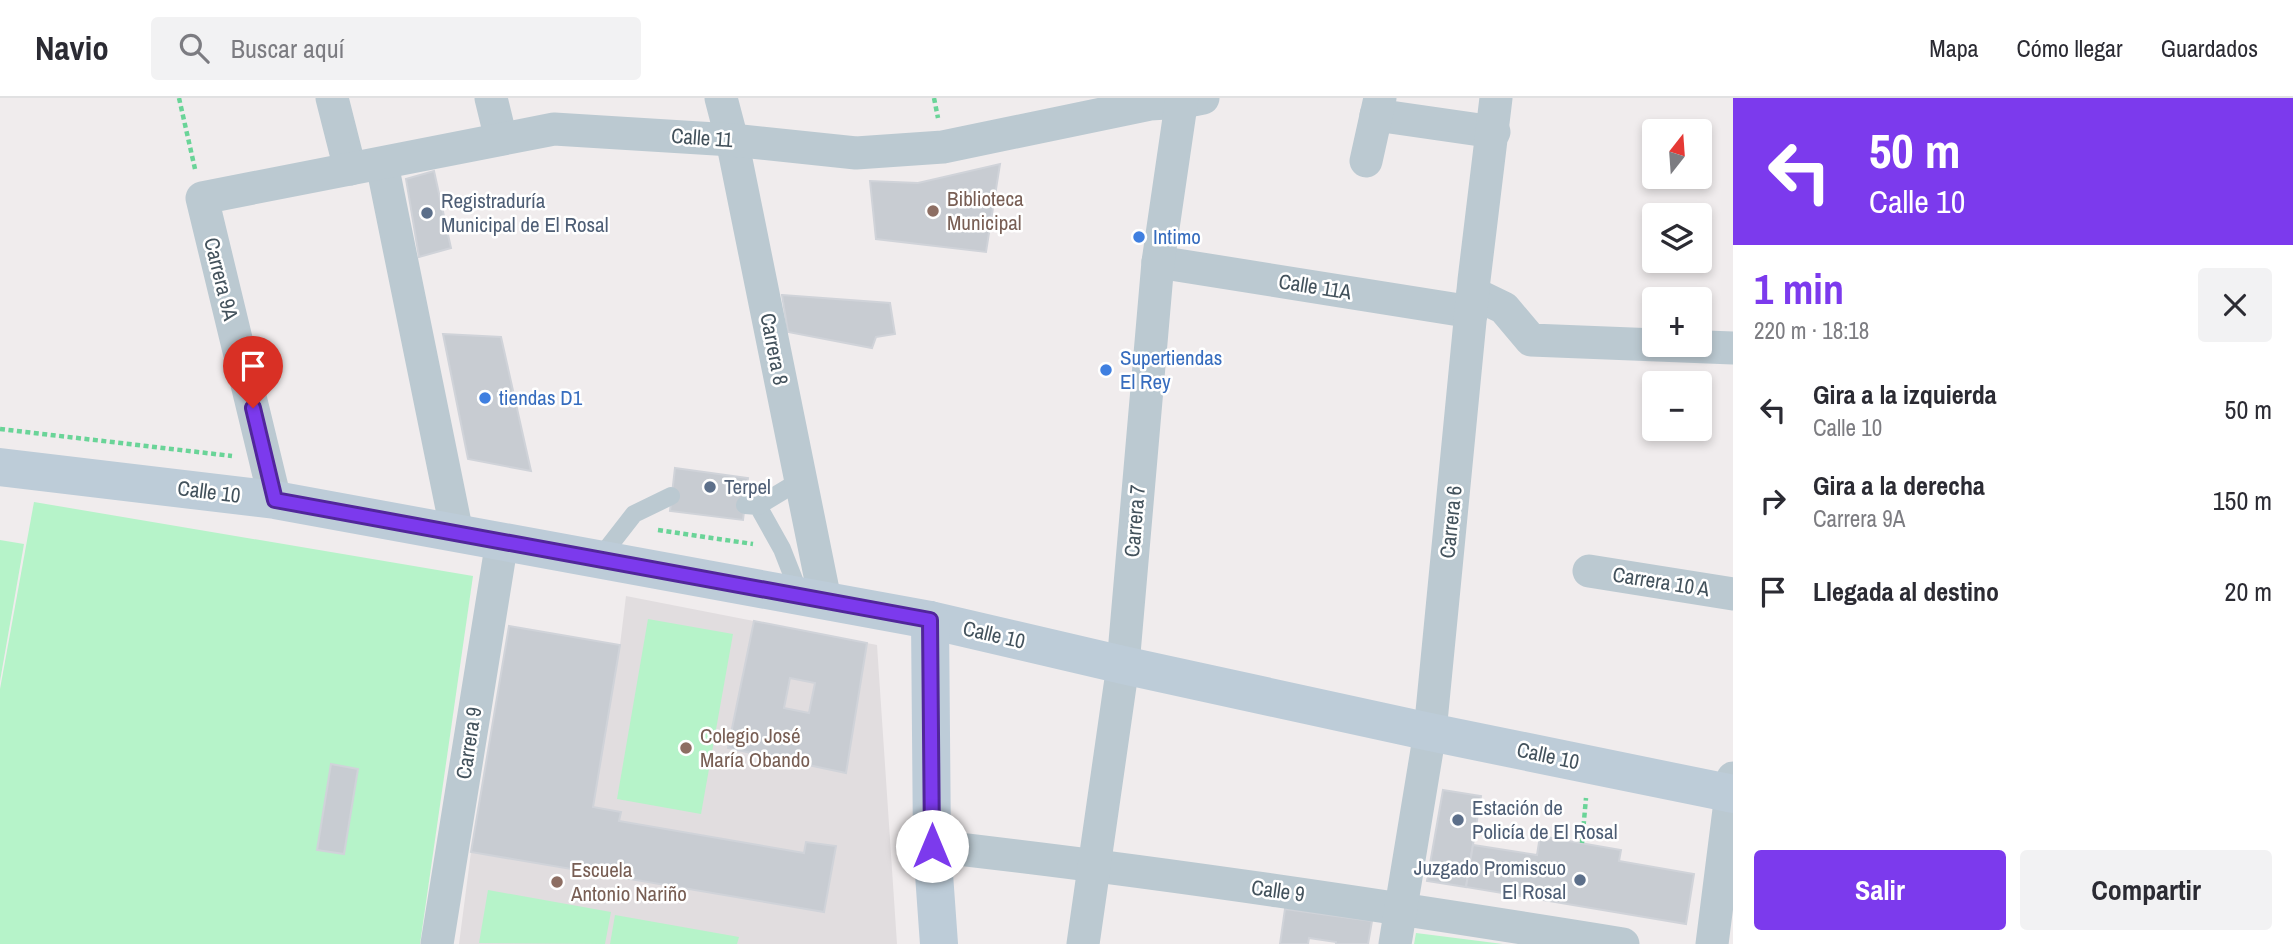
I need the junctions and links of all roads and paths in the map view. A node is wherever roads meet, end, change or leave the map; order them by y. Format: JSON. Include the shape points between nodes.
{"nodes":[{"id":1,"x":178,"y":98,"type":"edge"},
{"id":2,"x":332,"y":98,"type":"edge"},
{"id":3,"x":491,"y":98,"type":"edge"},
{"id":4,"x":721,"y":98,"type":"edge"},
{"id":5,"x":1496,"y":98,"type":"edge"},
{"id":6,"x":1189,"y":99,"type":"edge"},
{"id":7,"x":1378,"y":106,"type":"edge"},
{"id":8,"x":1494,"y":132,"type":"junction"},
{"id":9,"x":501,"y":139,"type":"junction"},
{"id":10,"x":732,"y":139,"type":"junction"},
{"id":11,"x":1366,"y":161,"type":"dead end"},
{"id":12,"x":366,"y":166,"type":"junction"},
{"id":13,"x":202,"y":198,"type":"junction"},
{"id":14,"x":1158,"y":262,"type":"junction"},
{"id":15,"x":1473,"y":303,"type":"junction"},
{"id":16,"x":1733,"y":348,"type":"edge"},
{"id":17,"x":0,"y":467,"type":"edge"},
{"id":18,"x":801,"y":480,"type":"junction"},
{"id":19,"x":671,"y":496,"type":"dead end"},
{"id":20,"x":275,"y":500,"type":"junction"},
{"id":21,"x":457,"y":533,"type":"junction"},
{"id":22,"x":502,"y":541,"type":"junction"},
{"id":23,"x":599,"y":559,"type":"junction"},
{"id":24,"x":1589,"y":571,"type":"dead end"},
{"id":25,"x":1733,"y":594,"type":"edge"},
{"id":26,"x":813,"y":598,"type":"junction"},
{"id":27,"x":930,"y":620,"type":"junction"},
{"id":28,"x":1123,"y":665,"type":"junction"},
{"id":29,"x":1430,"y":732,"type":"junction"},
{"id":30,"x":1732,"y":789,"type":"edge"},
{"id":31,"x":1587,"y":794,"type":"dead end"},
{"id":32,"x":1582,"y":843,"type":"dead end"},
{"id":33,"x":932,"y":846,"type":"junction"},
{"id":34,"x":1094,"y":864,"type":"junction"},
{"id":35,"x":1400,"y":908,"type":"junction"},
{"id":36,"x":437,"y":944,"type":"edge"},
{"id":37,"x":939,"y":944,"type":"edge"},
{"id":38,"x":1083,"y":944,"type":"edge"},
{"id":39,"x":1395,"y":944,"type":"edge"},
{"id":40,"x":1623,"y":944,"type":"edge"},
{"id":41,"x":1712,"y":944,"type":"edge"}],
"edges":[{"from":1,"to":13,"type":"path"},
{"from":2,"to":12,"type":"street"},
{"from":3,"to":9,"type":"street"},
{"from":4,"to":10,"type":"street","name":"Carrera 8"},
{"from":5,"to":8,"type":"street","name":"Carrera 6"},
{"from":6,"to":10,"type":"street","name":"Calle 11","via":[[943,147],[856,153]]},
{"from":6,"to":14,"type":"street","name":"Carrera 7"},
{"from":7,"to":8,"type":"street"},
{"from":7,"to":11,"type":"street"},
{"from":8,"to":15,"type":"street","name":"Carrera 6"},
{"from":9,"to":10,"type":"street","name":"Calle 11","via":[[554,129]]},
{"from":9,"to":12,"type":"street","name":"Calle 11"},
{"from":10,"to":18,"type":"street","name":"Carrera 8"},
{"from":12,"to":13,"type":"street","name":"Calle 11"},
{"from":12,"to":21,"type":"street"},
{"from":13,"to":20,"type":"street","name":"Carrera 9A"},
{"from":14,"to":15,"type":"street","name":"Calle 11A"},
{"from":14,"to":28,"type":"street","name":"Carrera 7"},
{"from":15,"to":16,"type":"street","name":"Calle 11A","via":[[1504,309],[1531,340]]},
{"from":15,"to":29,"type":"street","name":"Carrera 6"},
{"from":17,"to":20,"type":"street","name":"Calle 10"},
{"from":18,"to":26,"type":"street","name":"Carrera 8"},
{"from":18,"to":26,"type":"lane","via":[[752,505]]},
{"from":19,"to":23,"type":"lane","via":[[634,514]]},
{"from":20,"to":21,"type":"street","name":"Calle 10"},
{"from":21,"to":22,"type":"street","name":"Calle 10"},
{"from":22,"to":23,"type":"street","name":"Calle 10"},
{"from":22,"to":36,"type":"street","name":"Carrera 9"},
{"from":23,"to":26,"type":"street","name":"Calle 10"},
{"from":24,"to":25,"type":"street","name":"Carrera 10 A"},
{"from":26,"to":27,"type":"street","name":"Calle 10"},
{"from":27,"to":28,"type":"street","name":"Calle 10"},
{"from":27,"to":33,"type":"street"},
{"from":28,"to":29,"type":"street","name":"Calle 10"},
{"from":28,"to":34,"type":"street","name":"Carrera 7"},
{"from":29,"to":30,"type":"street","name":"Calle 10"},
{"from":29,"to":35,"type":"street","name":"Carrera 6"},
{"from":30,"to":41,"type":"street"},
{"from":31,"to":32,"type":"path"},
{"from":33,"to":34,"type":"street","name":"Calle 9"},
{"from":33,"to":37,"type":"street"},
{"from":34,"to":35,"type":"street","name":"Calle 9"},
{"from":34,"to":38,"type":"street","name":"Carrera 7"},
{"from":35,"to":39,"type":"street","name":"Carrera 6"},
{"from":35,"to":40,"type":"street","name":"Calle 9"}]}
